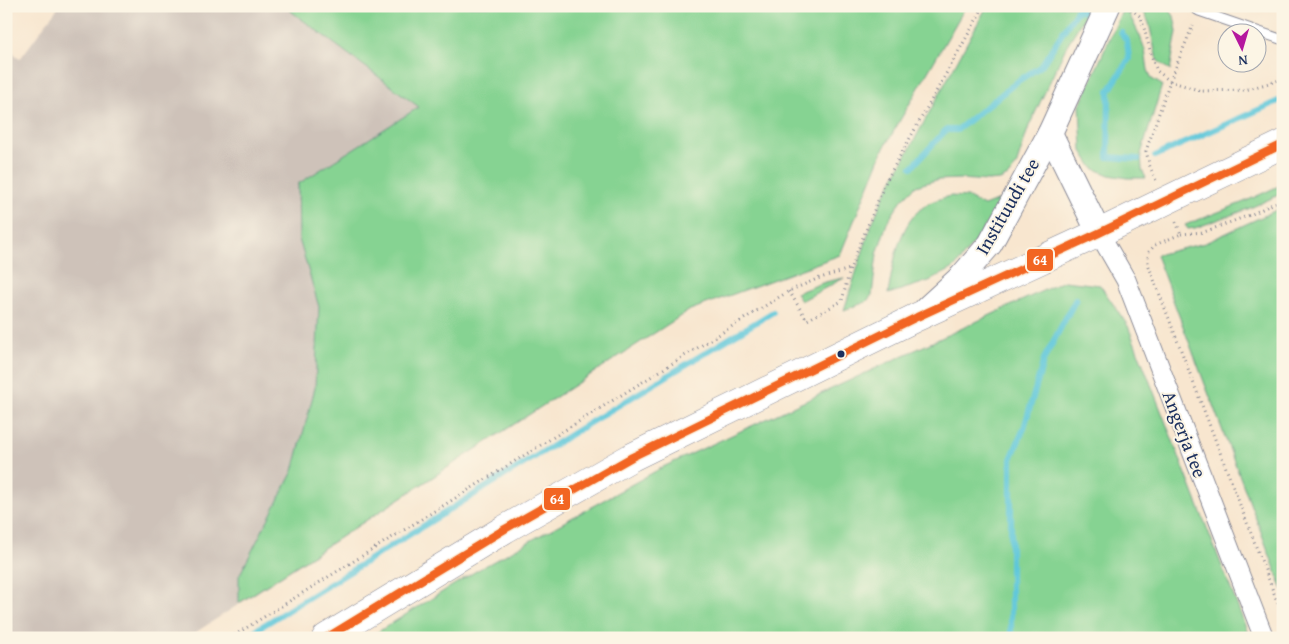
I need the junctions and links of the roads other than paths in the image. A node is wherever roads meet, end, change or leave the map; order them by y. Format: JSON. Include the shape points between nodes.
{"nodes":[{"id":1,"x":1108,"y":6,"type":"edge"},
{"id":2,"x":1195,"y":9,"type":"edge"},
{"id":3,"x":1283,"y":40,"type":"edge"},
{"id":4,"x":1050,"y":133,"type":"junction"},
{"id":5,"x":1283,"y":144,"type":"edge"},
{"id":6,"x":1099,"y":233,"type":"junction"},
{"id":7,"x":917,"y":317,"type":"junction"},
{"id":8,"x":326,"y":638,"type":"edge"},
{"id":9,"x":1264,"y":638,"type":"edge"}],
"edges":[{"from":1,"to":4,"type":"street","name":"Instituudi tee"},
{"from":2,"to":3,"type":"lane"},
{"from":4,"to":6,"type":"street","name":"Instituudi tee"},
{"from":4,"to":7,"type":"street","name":"Instituudi tee","via":[[990,244],[962,276]]},
{"from":5,"to":6,"type":"main road"},
{"from":6,"to":7,"type":"main road"},
{"from":6,"to":9,"type":"street","name":"Angerja tee","via":[[1126,280]]},
{"from":7,"to":8,"type":"main road","via":[[632,456],[504,529]]}]}
